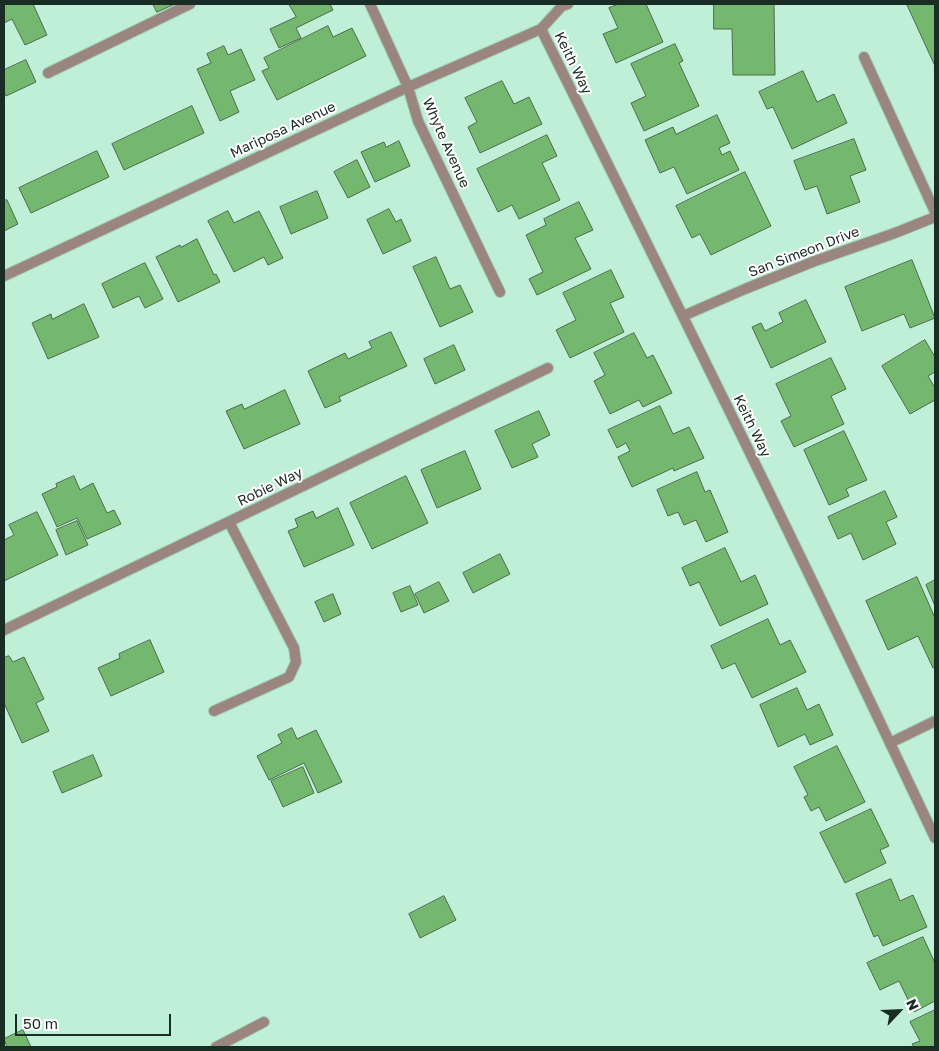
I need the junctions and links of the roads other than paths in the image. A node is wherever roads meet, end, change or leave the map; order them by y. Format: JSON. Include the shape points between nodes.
{"nodes":[{"id":1,"x":190,"y":4,"type":"edge"},
{"id":2,"x":370,"y":4,"type":"edge"},
{"id":3,"x":568,"y":4,"type":"edge"},
{"id":4,"x":541,"y":29,"type":"junction"},
{"id":5,"x":864,"y":57,"type":"dead end"},
{"id":6,"x":48,"y":73,"type":"dead end"},
{"id":7,"x":408,"y":87,"type":"junction"},
{"id":8,"x":935,"y":212,"type":"edge"},
{"id":9,"x":935,"y":217,"type":"edge"},
{"id":10,"x":4,"y":276,"type":"edge"},
{"id":11,"x":500,"y":292,"type":"dead end"},
{"id":12,"x":683,"y":316,"type":"junction"},
{"id":13,"x":548,"y":368,"type":"dead end"},
{"id":14,"x":229,"y":522,"type":"junction"},
{"id":15,"x":4,"y":630,"type":"edge"},
{"id":16,"x":214,"y":711,"type":"dead end"},
{"id":17,"x":935,"y":721,"type":"edge"},
{"id":18,"x":890,"y":743,"type":"junction"},
{"id":19,"x":935,"y":838,"type":"edge"},
{"id":20,"x":264,"y":1022,"type":"dead end"},
{"id":21,"x":216,"y":1047,"type":"edge"}],
"edges":[{"from":1,"to":6,"type":"street"},
{"from":2,"to":7,"type":"street","name":"Whyte Avenue"},
{"from":3,"to":4,"type":"street","name":"Mariposa Avenue","via":[[562,6]]},
{"from":4,"to":7,"type":"street","name":"Mariposa Avenue"},
{"from":4,"to":12,"type":"street","name":"Keith Way"},
{"from":5,"to":8,"type":"street"},
{"from":7,"to":10,"type":"street","name":"Mariposa Avenue"},
{"from":7,"to":11,"type":"street","name":"Whyte Avenue","via":[[418,121]]},
{"from":9,"to":12,"type":"street","name":"San Simeon Drive","via":[[815,261]]},
{"from":12,"to":18,"type":"street","name":"Keith Way"},
{"from":13,"to":14,"type":"street","name":"Robie Way"},
{"from":14,"to":15,"type":"street","name":"Robie Way"},
{"from":14,"to":16,"type":"street","via":[[294,648],[296,662],[289,677]]},
{"from":17,"to":18,"type":"street"},
{"from":18,"to":19,"type":"street","name":"Keith Way"},
{"from":20,"to":21,"type":"street"}]}
